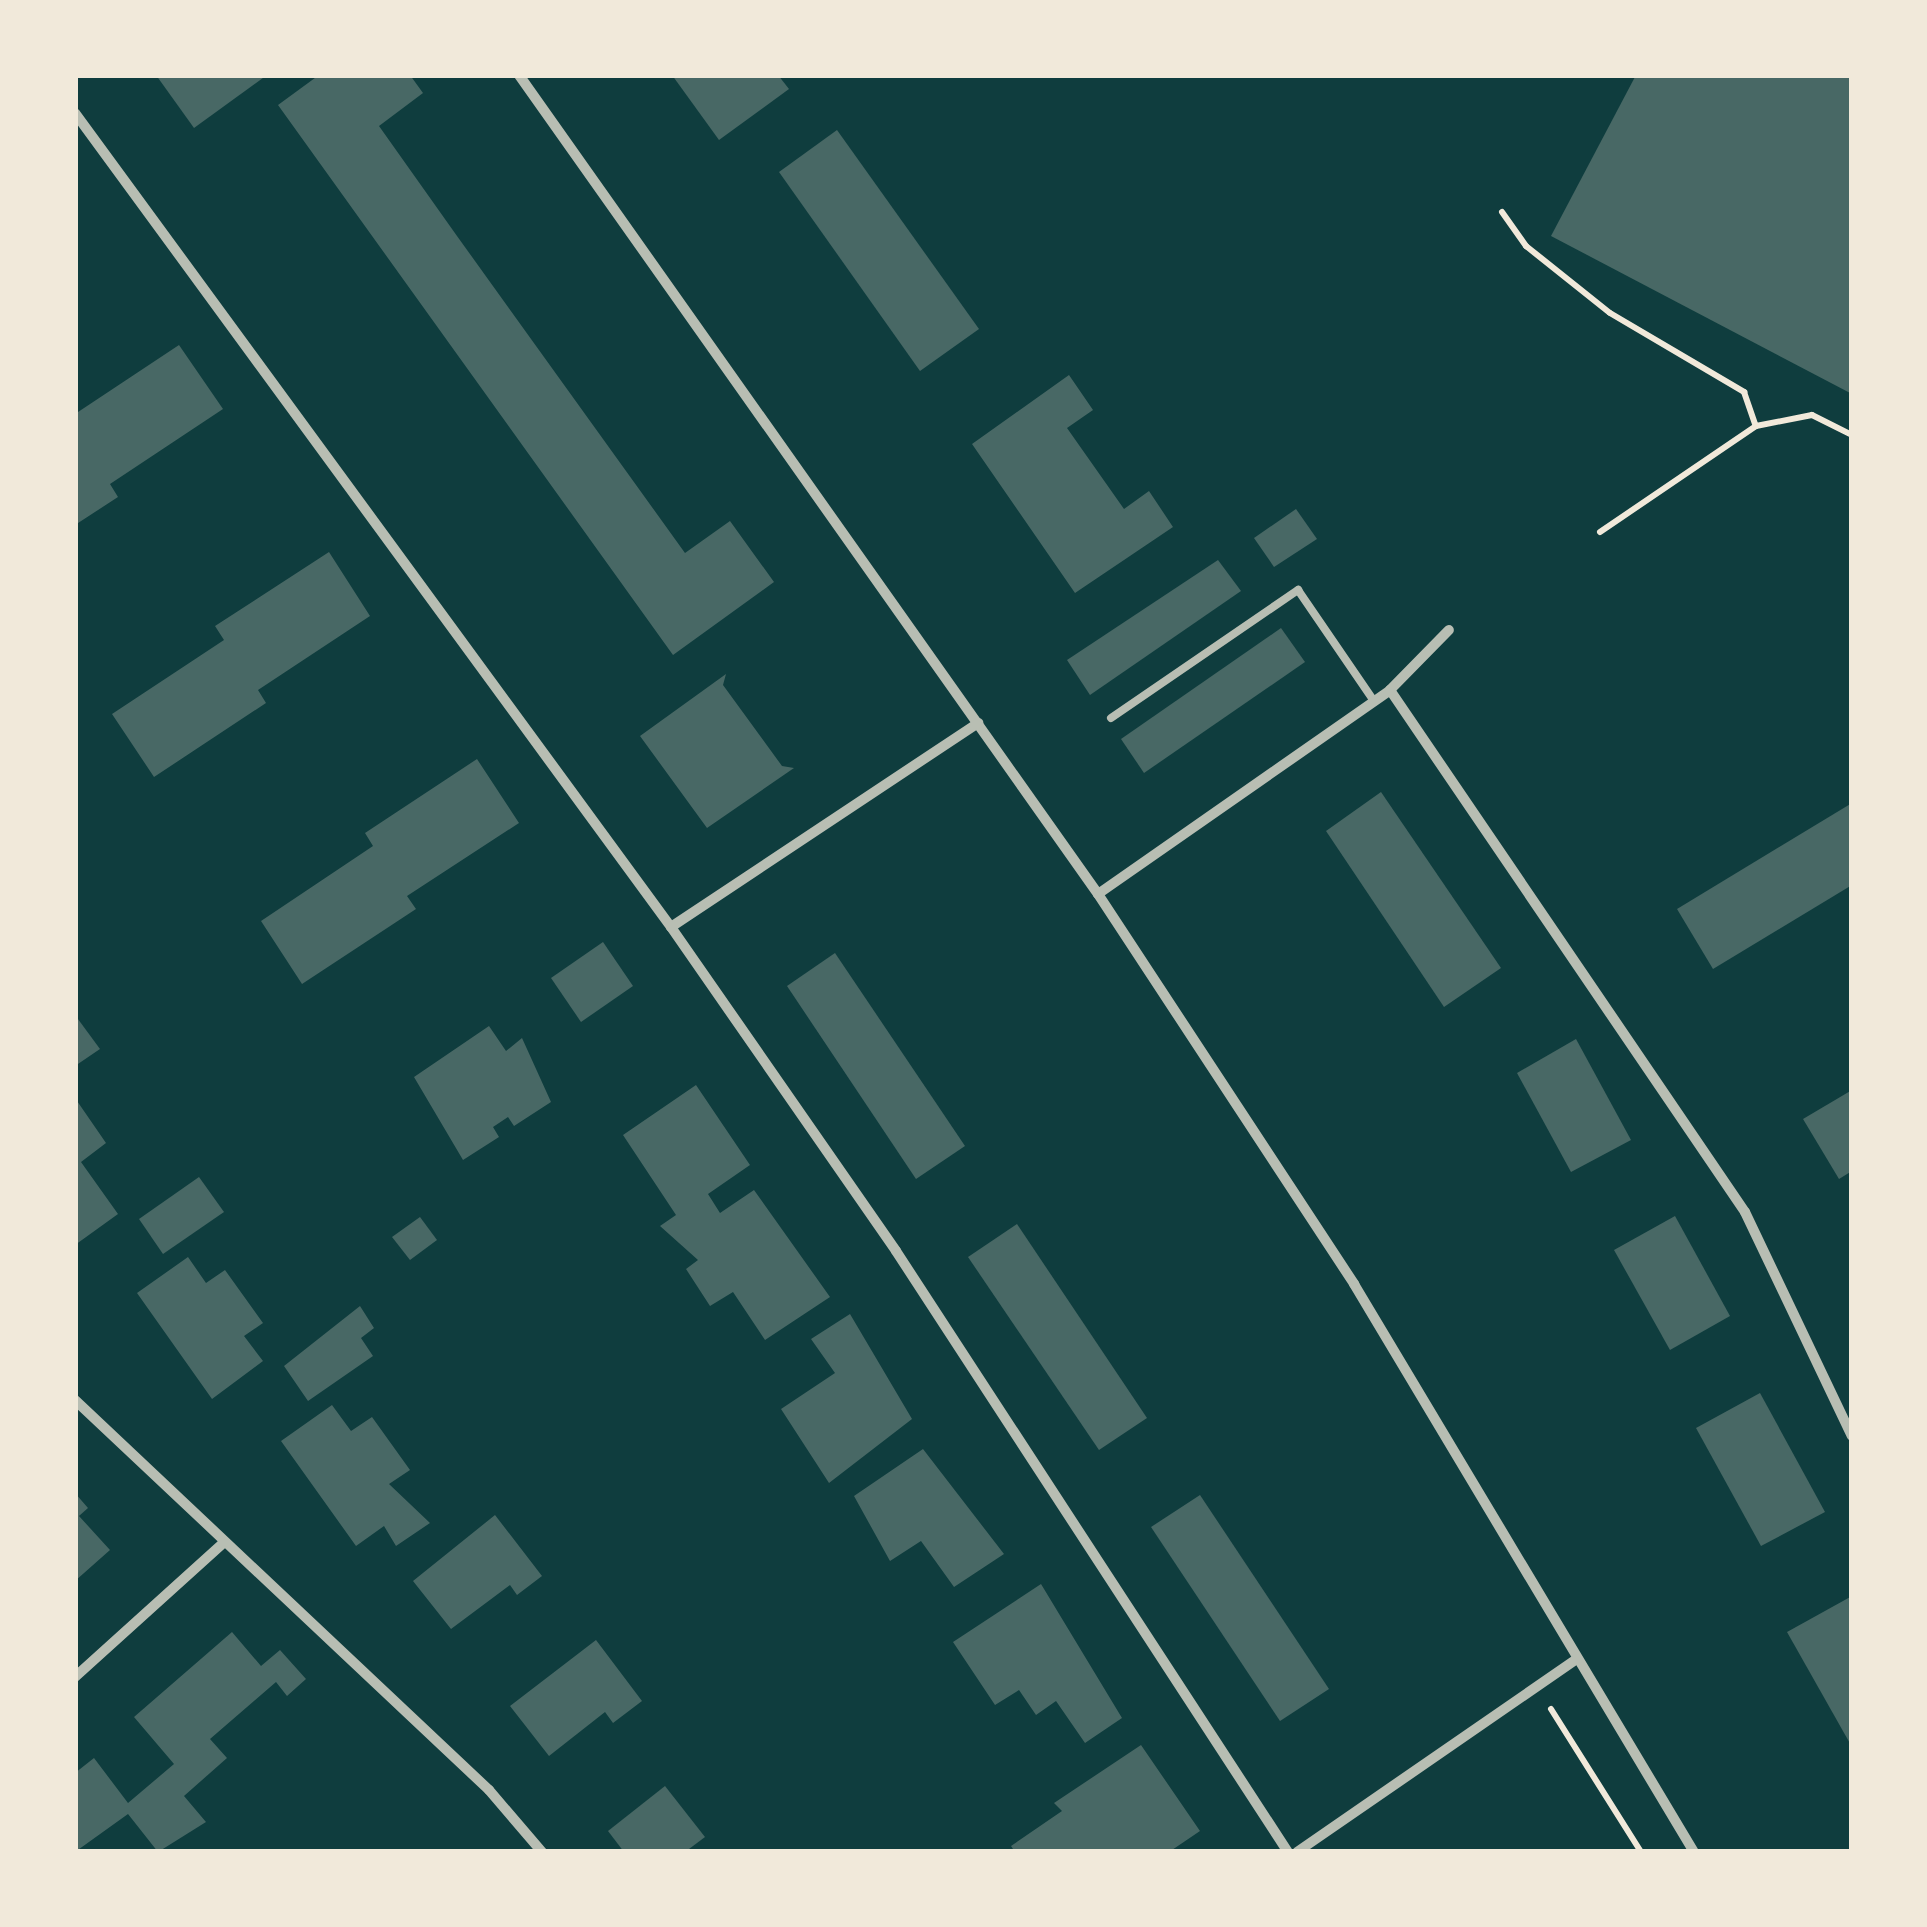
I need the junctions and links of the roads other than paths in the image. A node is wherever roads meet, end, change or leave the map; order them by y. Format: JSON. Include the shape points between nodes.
{"nodes":[{"id":1,"x":519,"y":75,"type":"edge"},
{"id":2,"x":75,"y":113,"type":"edge"},
{"id":3,"x":1448,"y":630,"type":"dead end"},
{"id":4,"x":1390,"y":690,"type":"junction"},
{"id":5,"x":1374,"y":701,"type":"junction"},
{"id":6,"x":1111,"y":718,"type":"dead end"},
{"id":7,"x":978,"y":723,"type":"junction"},
{"id":8,"x":1098,"y":894,"type":"junction"},
{"id":9,"x":671,"y":927,"type":"junction"},
{"id":10,"x":75,"y":1400,"type":"edge"},
{"id":11,"x":1852,"y":1436,"type":"edge"},
{"id":12,"x":222,"y":1544,"type":"junction"},
{"id":13,"x":1578,"y":1659,"type":"junction"},
{"id":14,"x":75,"y":1677,"type":"edge"},
{"id":15,"x":542,"y":1852,"type":"edge"},
{"id":16,"x":1288,"y":1852,"type":"edge"},
{"id":17,"x":1297,"y":1852,"type":"edge"},
{"id":18,"x":1694,"y":1852,"type":"edge"}],
"edges":[{"from":1,"to":7,"type":"street"},
{"from":2,"to":9,"type":"street"},
{"from":3,"to":4,"type":"street"},
{"from":4,"to":5,"type":"street"},
{"from":4,"to":11,"type":"street","via":[[1745,1212]]},
{"from":5,"to":6,"type":"lane","via":[[1298,590]]},
{"from":5,"to":8,"type":"street"},
{"from":7,"to":8,"type":"street"},
{"from":7,"to":9,"type":"street"},
{"from":8,"to":13,"type":"street","via":[[1354,1284]]},
{"from":9,"to":16,"type":"street","via":[[896,1252]]},
{"from":10,"to":12,"type":"street"},
{"from":12,"to":14,"type":"street"},
{"from":12,"to":15,"type":"street","via":[[490,1790]]},
{"from":13,"to":17,"type":"street"},
{"from":13,"to":18,"type":"street"}]}
